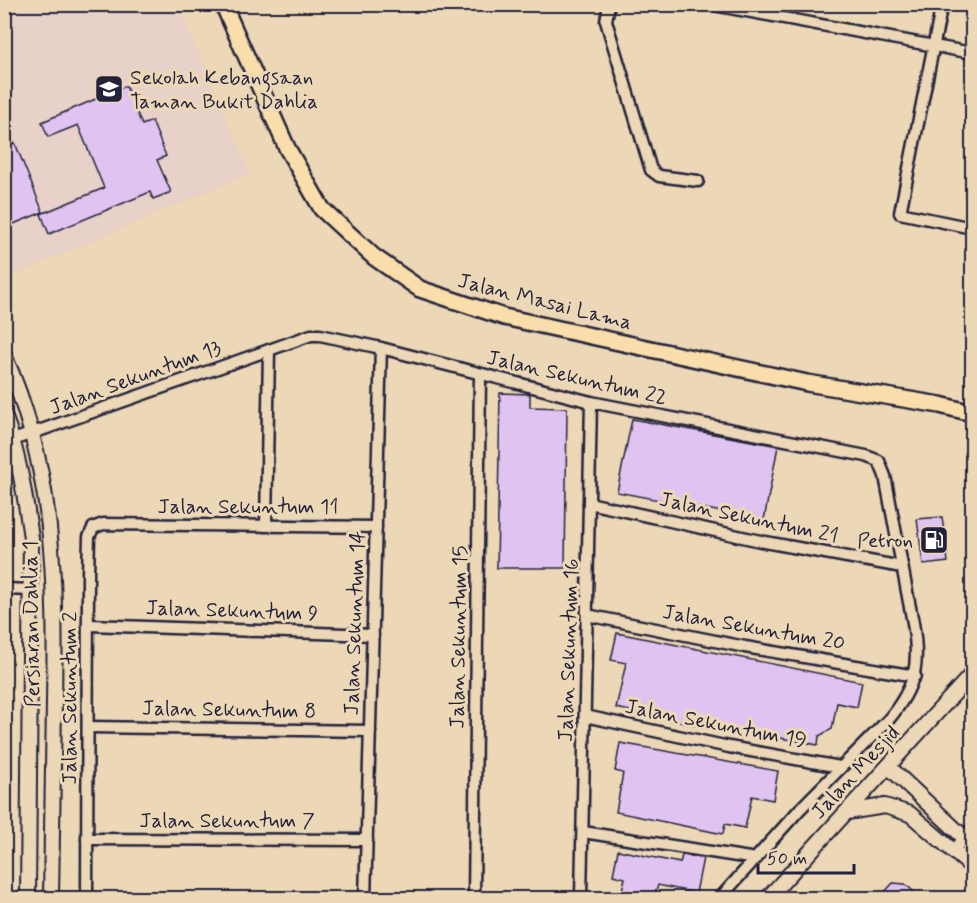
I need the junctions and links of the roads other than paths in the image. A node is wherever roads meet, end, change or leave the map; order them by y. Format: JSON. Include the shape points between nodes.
{"nodes":[{"id":1,"x":223,"y":4,"type":"edge"},
{"id":2,"x":609,"y":4,"type":"edge"},
{"id":3,"x":708,"y":4,"type":"edge"},
{"id":4,"x":942,"y":4,"type":"edge"},
{"id":5,"x":933,"y":45,"type":"junction"},
{"id":6,"x":972,"y":53,"type":"edge"},
{"id":7,"x":698,"y":181,"type":"dead end"},
{"id":8,"x":972,"y":228,"type":"edge"},
{"id":9,"x":381,"y":348,"type":"junction"},
{"id":10,"x":269,"y":350,"type":"junction"},
{"id":11,"x":4,"y":355,"type":"edge"},
{"id":12,"x":480,"y":376,"type":"junction"},
{"id":13,"x":591,"y":402,"type":"junction"},
{"id":14,"x":972,"y":413,"type":"edge"},
{"id":15,"x":4,"y":415,"type":"edge"},
{"id":16,"x":34,"y":434,"type":"junction"},
{"id":17,"x":14,"y":440,"type":"junction"},
{"id":18,"x":589,"y":503,"type":"junction"},
{"id":19,"x":120,"y":525,"type":"joint"},
{"id":20,"x":266,"y":526,"type":"junction"},
{"id":21,"x":376,"y":526,"type":"junction"},
{"id":22,"x":902,"y":567,"type":"junction"},
{"id":23,"x":4,"y":589,"type":"edge"},
{"id":24,"x":32,"y":590,"type":"junction"},
{"id":25,"x":587,"y":615,"type":"junction"},
{"id":26,"x":89,"y":625,"type":"junction"},
{"id":27,"x":373,"y":635,"type":"junction"},
{"id":28,"x":972,"y":674,"type":"edge"},
{"id":29,"x":915,"y":676,"type":"junction"},
{"id":30,"x":585,"y":716,"type":"junction"},
{"id":31,"x":88,"y":727,"type":"junction"},
{"id":32,"x":370,"y":731,"type":"junction"},
{"id":33,"x":840,"y":767,"type":"junction"},
{"id":34,"x":889,"y":767,"type":"junction"},
{"id":35,"x":847,"y":812,"type":"junction"},
{"id":36,"x":582,"y":832,"type":"junction"},
{"id":37,"x":970,"y":838,"type":"edge"},
{"id":38,"x":87,"y":839,"type":"junction"},
{"id":39,"x":367,"y":840,"type":"junction"},
{"id":40,"x":954,"y":850,"type":"junction"},
{"id":41,"x":756,"y":859,"type":"junction"},
{"id":42,"x":972,"y":867,"type":"edge"},
{"id":43,"x":28,"y":898,"type":"edge"},
{"id":44,"x":51,"y":898,"type":"edge"},
{"id":45,"x":87,"y":898,"type":"edge"},
{"id":46,"x":365,"y":898,"type":"edge"},
{"id":47,"x":474,"y":898,"type":"edge"},
{"id":48,"x":581,"y":898,"type":"edge"},
{"id":49,"x":720,"y":898,"type":"edge"},
{"id":50,"x":768,"y":898,"type":"edge"}],
"edges":[{"from":1,"to":14,"type":"main road","name":"Jalan Masai Lama","via":[[287,148],[322,208],[374,257],[420,289],[504,317],[807,383]]},
{"from":2,"to":7,"type":"street","via":[[606,21],[651,170],[659,176]]},
{"from":3,"to":5,"type":"street"},
{"from":4,"to":5,"type":"street"},
{"from":5,"to":6,"type":"street"},
{"from":5,"to":8,"type":"street","via":[[900,213]]},
{"from":9,"to":10,"type":"street","name":"Jalan Sekuntum 22","via":[[311,335]]},
{"from":9,"to":12,"type":"street","name":"Jalan Sekuntum 22"},
{"from":9,"to":21,"type":"street","name":"Jalan Sekuntum 14"},
{"from":10,"to":16,"type":"street","name":"Jalan Sekuntum 13"},
{"from":10,"to":20,"type":"street"},
{"from":11,"to":16,"type":"street","name":"Persiaran Dahlia 1"},
{"from":12,"to":13,"type":"street","name":"Jalan Sekuntum 22"},
{"from":12,"to":47,"type":"street","name":"Jalan Sekuntum 15"},
{"from":13,"to":18,"type":"street","name":"Jalan Sekuntum 16"},
{"from":13,"to":22,"type":"street","name":"Jalan Sekuntum 22","via":[[879,461]]},
{"from":15,"to":17,"type":"street","name":"Persiaran Dahlia 1"},
{"from":16,"to":17,"type":"street","name":"Jalan Sekuntum 13"},
{"from":16,"to":44,"type":"street","name":"Persiaran Dahlia 1","via":[[51,531],[55,608]]},
{"from":17,"to":24,"type":"street","name":"Persiaran Dahlia 1","via":[[31,538]]},
{"from":18,"to":22,"type":"street","name":"Jalan Sekuntum 21"},
{"from":18,"to":25,"type":"street","name":"Jalan Sekuntum 16"},
{"from":19,"to":20,"type":"street","name":"Jalan Sekuntum 11"},
{"from":19,"to":26,"type":"street","name":"Jalan Sekuntum 2","via":[[98,525],[90,532]]},
{"from":20,"to":21,"type":"street","name":"Jalan Sekuntum 11"},
{"from":21,"to":27,"type":"street","name":"Jalan Sekuntum 14"},
{"from":22,"to":29,"type":"street","via":[[917,646]]},
{"from":23,"to":24,"type":"street"},
{"from":24,"to":43,"type":"street","name":"Persiaran Dahlia 1"},
{"from":25,"to":29,"type":"street","name":"Jalan Sekuntum 20"},
{"from":25,"to":30,"type":"street","name":"Jalan Sekuntum 16"},
{"from":26,"to":27,"type":"street","name":"Jalan Sekuntum 9"},
{"from":26,"to":31,"type":"street","name":"Jalan Sekuntum 2"},
{"from":27,"to":32,"type":"street","name":"Jalan Sekuntum 14"},
{"from":28,"to":34,"type":"street","name":"Jalan Mesjid"},
{"from":29,"to":33,"type":"street","via":[[889,719]]},
{"from":30,"to":33,"type":"street","name":"Jalan Sekuntum 19"},
{"from":30,"to":36,"type":"street","name":"Jalan Sekuntum 16"},
{"from":31,"to":32,"type":"street","name":"Jalan Sekuntum 8"},
{"from":31,"to":38,"type":"street","name":"Jalan Sekuntum 2"},
{"from":32,"to":39,"type":"street","name":"Jalan Sekuntum 14"},
{"from":33,"to":41,"type":"street"},
{"from":34,"to":35,"type":"street","name":"Jalan Mesjid"},
{"from":34,"to":37,"type":"street"},
{"from":35,"to":40,"type":"street","via":[[885,806],[910,814]]},
{"from":35,"to":50,"type":"street","name":"Jalan Mesjid"},
{"from":36,"to":41,"type":"street"},
{"from":36,"to":48,"type":"street","name":"Jalan Sekuntum 16"},
{"from":37,"to":40,"type":"street"},
{"from":38,"to":39,"type":"street","name":"Jalan Sekuntum 7"},
{"from":38,"to":45,"type":"street","name":"Jalan Sekuntum 2"},
{"from":39,"to":46,"type":"street","name":"Jalan Sekuntum 14"},
{"from":40,"to":42,"type":"street"},
{"from":41,"to":49,"type":"street"}]}
